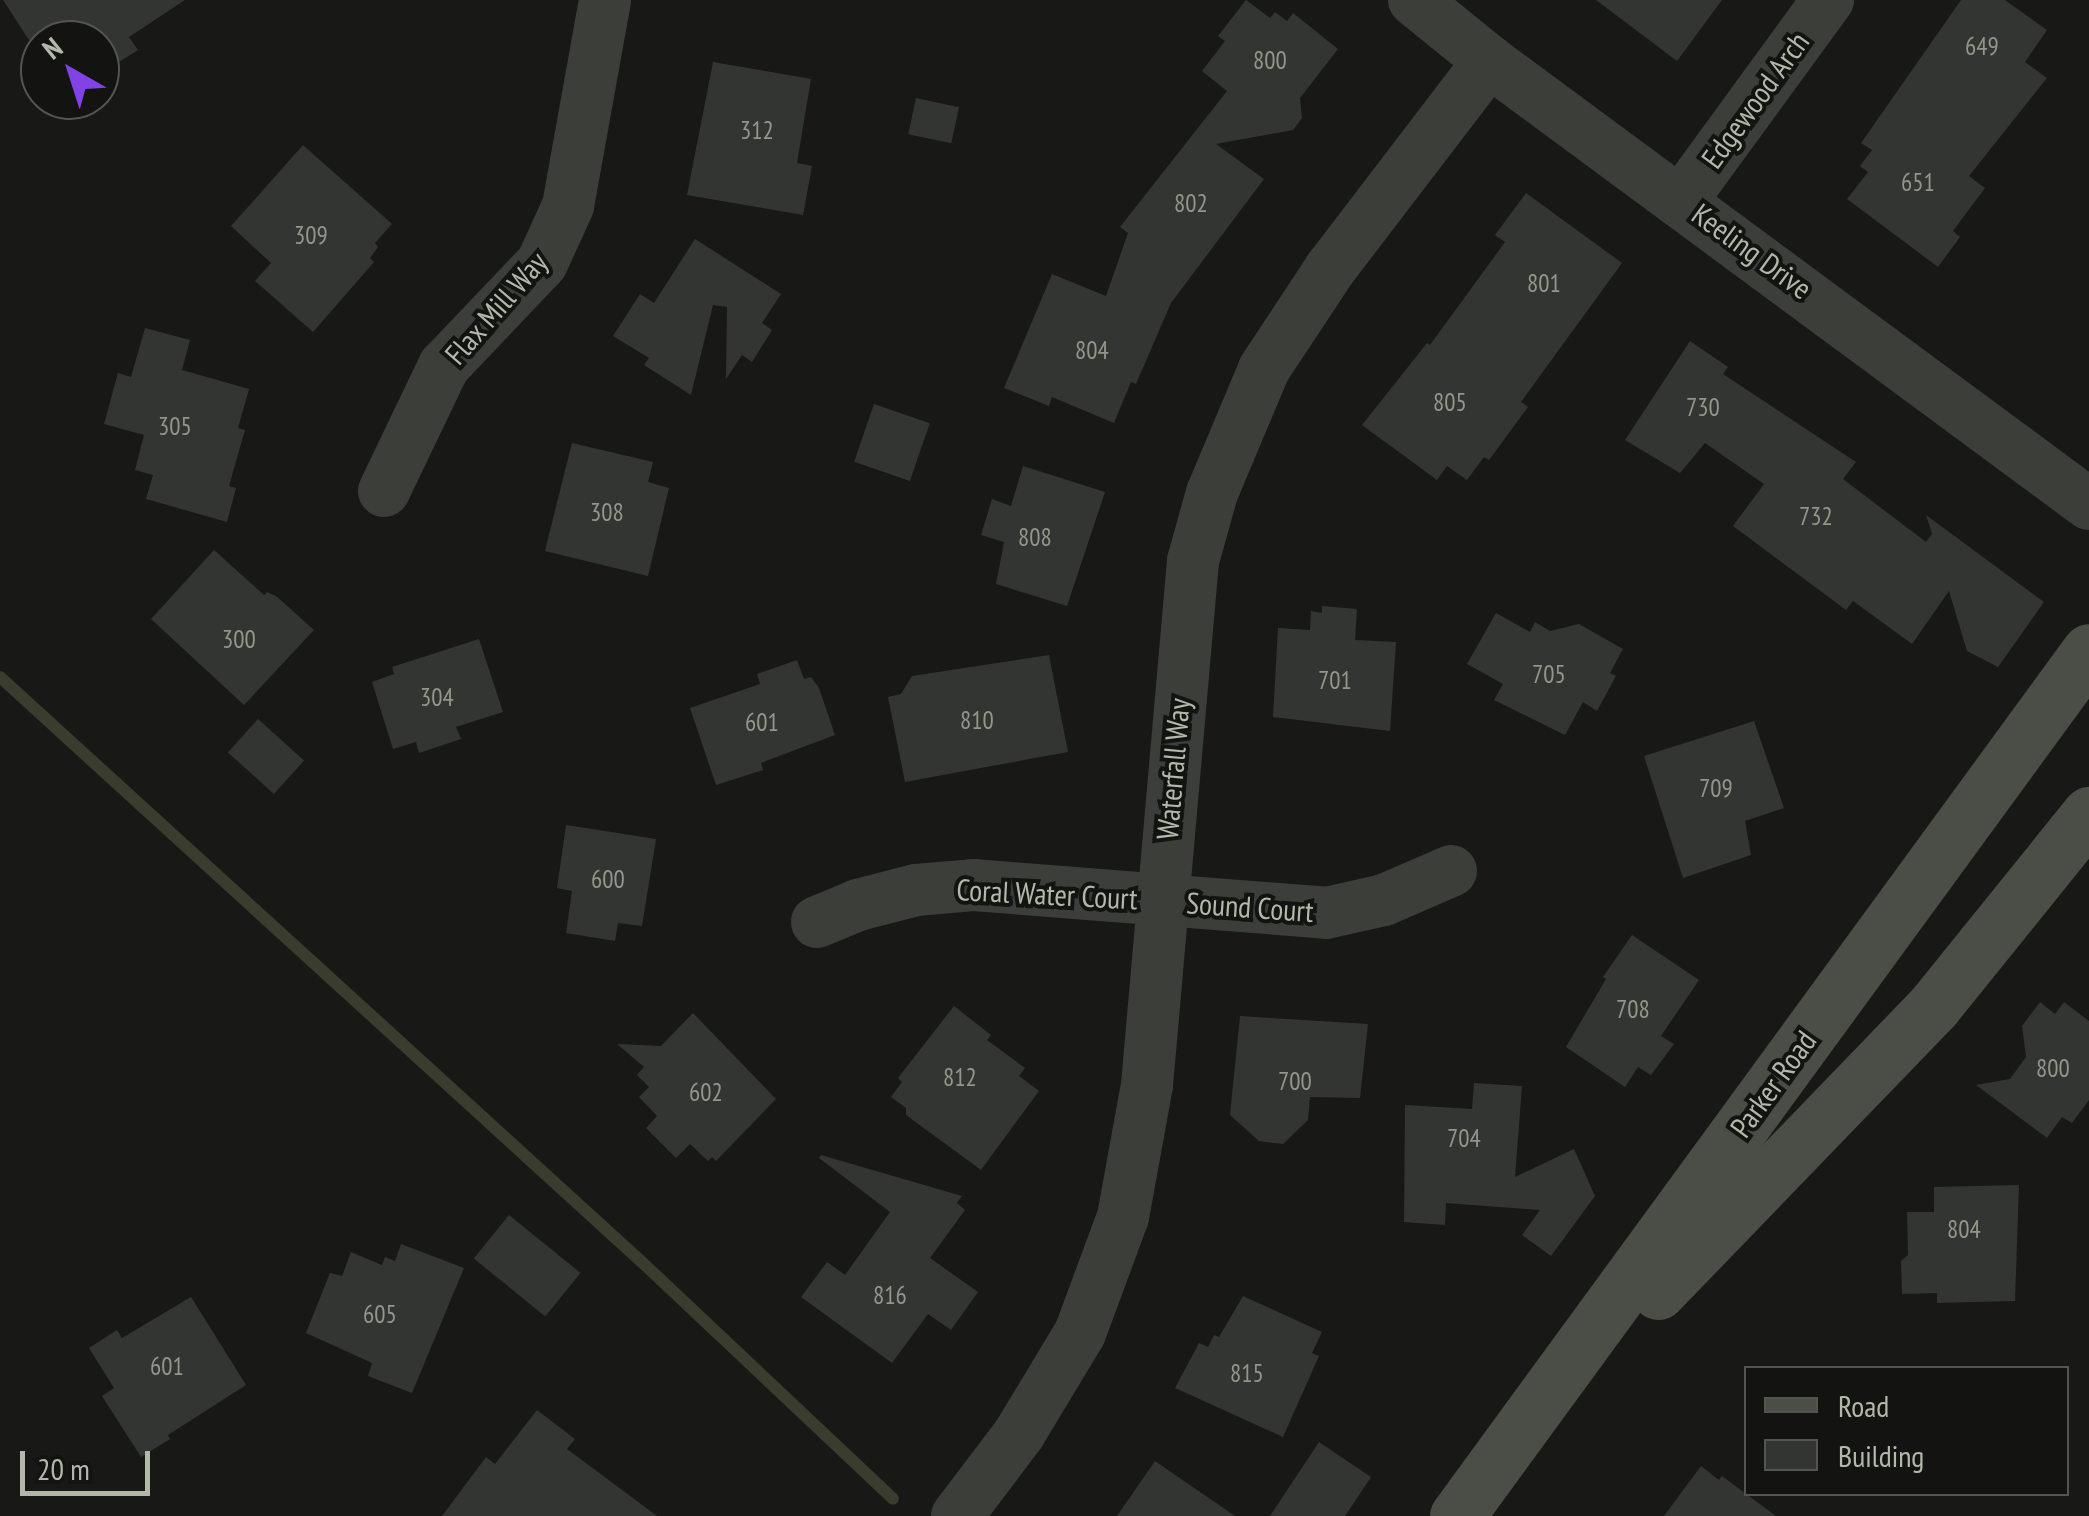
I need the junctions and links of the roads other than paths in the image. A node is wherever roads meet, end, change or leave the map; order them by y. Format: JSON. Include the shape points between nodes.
{"nodes":[{"id":1,"x":605,"y":0,"type":"edge"},
{"id":2,"x":1414,"y":0,"type":"edge"},
{"id":3,"x":1828,"y":0,"type":"edge"},
{"id":4,"x":1489,"y":60,"type":"junction"},
{"id":5,"x":1682,"y":200,"type":"junction"},
{"id":6,"x":384,"y":491,"type":"dead end"},
{"id":7,"x":2089,"y":504,"type":"edge"},
{"id":8,"x":2089,"y":651,"type":"edge"},
{"id":9,"x":2089,"y":814,"type":"edge"},
{"id":10,"x":1451,"y":871,"type":"dead end"},
{"id":11,"x":1161,"y":901,"type":"junction"},
{"id":12,"x":817,"y":922,"type":"dead end"},
{"id":13,"x":958,"y":1516,"type":"edge"},
{"id":14,"x":1459,"y":1516,"type":"edge"}],
"edges":[{"from":1,"to":6,"type":"street","name":"Flax Mill Way","via":[[568,206],[542,263],[444,366]]},
{"from":2,"to":4,"type":"street","name":"Keeling Drive"},
{"from":3,"to":5,"type":"street","name":"Edgewood Arch"},
{"from":4,"to":5,"type":"street","name":"Keeling Drive"},
{"from":4,"to":11,"type":"street","name":"Waterfall Way","via":[[1330,269],[1264,369],[1212,493],[1194,561]]},
{"from":5,"to":7,"type":"street","name":"Keeling Drive"},
{"from":8,"to":14,"type":"street","name":"Parker Road"},
{"from":9,"to":14,"type":"street","name":"Parker Road","via":[[1934,1006],[1687,1259]]},
{"from":10,"to":11,"type":"street","name":"Sound Court","via":[[1384,900],[1326,913]]},
{"from":11,"to":12,"type":"street","name":"Coral Water Court","via":[[973,885],[916,890]]},
{"from":11,"to":13,"type":"street","name":"Waterfall Way","via":[[1141,1135],[1114,1244],[1080,1333],[1019,1434]]}]}
